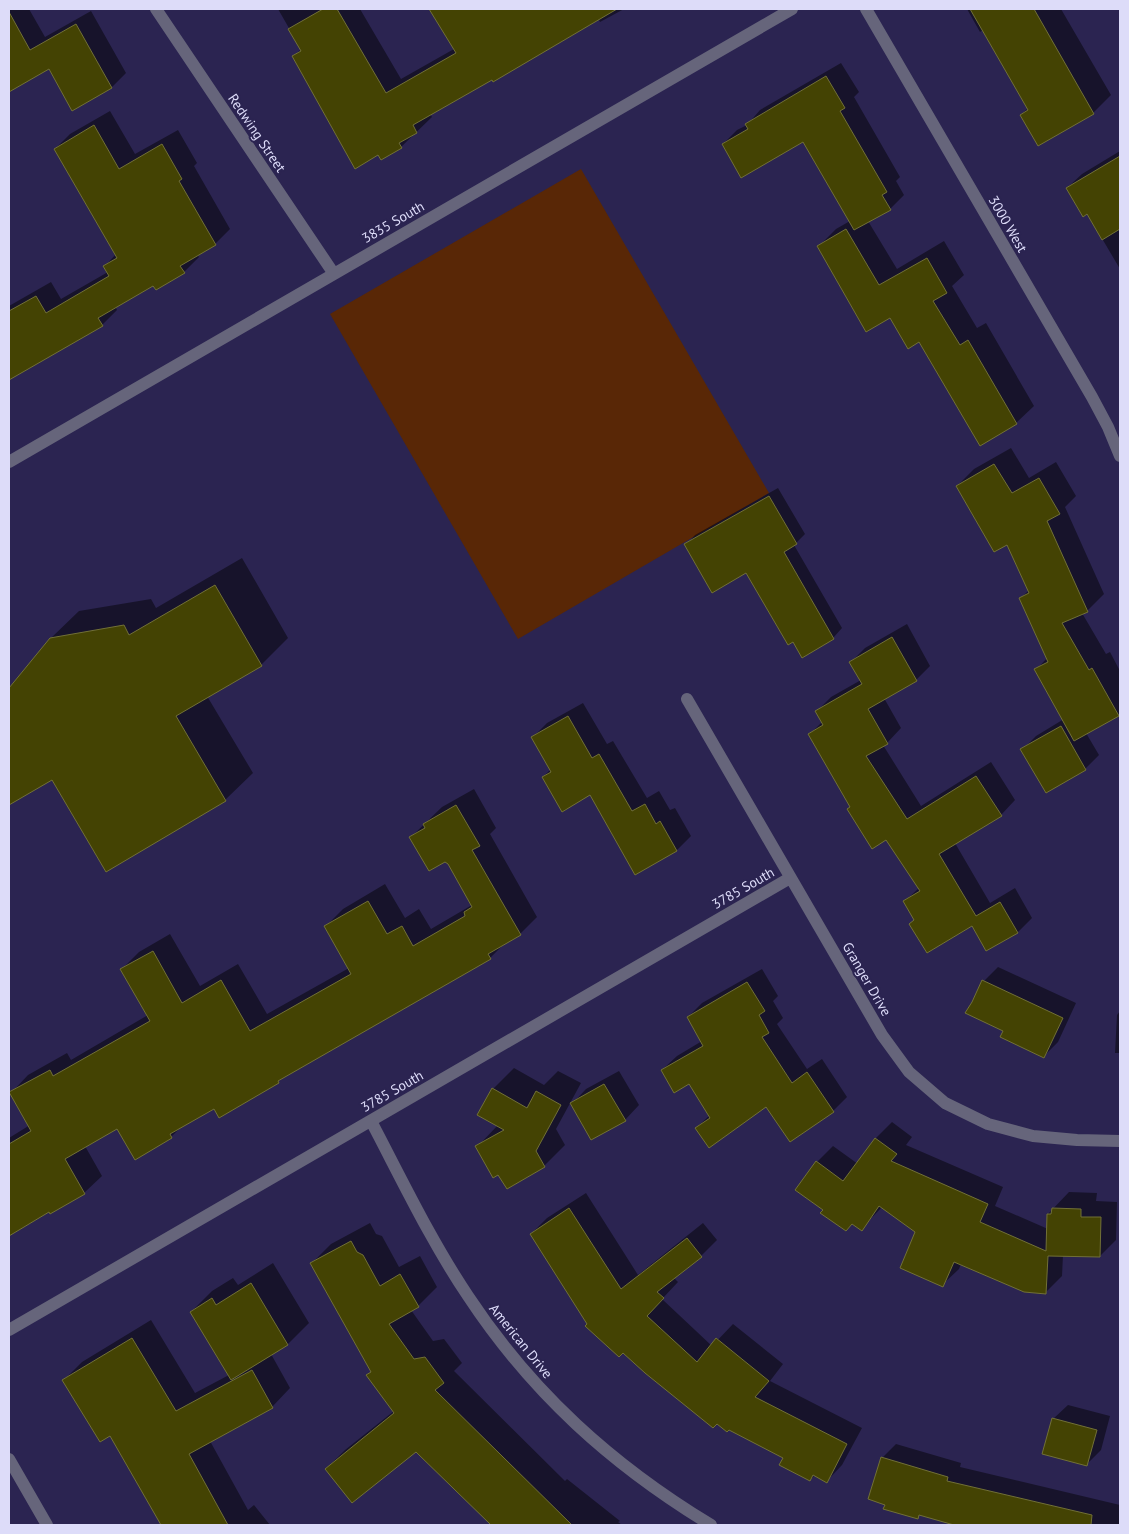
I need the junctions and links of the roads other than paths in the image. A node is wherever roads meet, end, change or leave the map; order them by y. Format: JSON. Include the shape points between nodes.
{"nodes":[{"id":1,"x":156,"y":9,"type":"edge"},
{"id":2,"x":792,"y":9,"type":"edge"},
{"id":3,"x":866,"y":9,"type":"edge"},
{"id":4,"x":334,"y":274,"type":"junction"},
{"id":5,"x":1120,"y":456,"type":"edge"},
{"id":6,"x":9,"y":462,"type":"edge"},
{"id":7,"x":687,"y":700,"type":"dead end"},
{"id":8,"x":790,"y":878,"type":"junction"},
{"id":9,"x":371,"y":1121,"type":"junction"},
{"id":10,"x":1120,"y":1141,"type":"edge"},
{"id":11,"x":9,"y":1330,"type":"edge"},
{"id":12,"x":9,"y":1459,"type":"edge"},
{"id":13,"x":47,"y":1525,"type":"edge"},
{"id":14,"x":711,"y":1525,"type":"edge"}],
"edges":[{"from":1,"to":4,"type":"street","name":"Redwing Street"},
{"from":2,"to":4,"type":"street","name":"3835 South"},
{"from":3,"to":5,"type":"street","name":"3000 West","via":[[1092,397]]},
{"from":4,"to":6,"type":"street","name":"3835 South"},
{"from":7,"to":8,"type":"street","name":"Granger Drive"},
{"from":8,"to":9,"type":"street","name":"3785 South"},
{"from":8,"to":10,"type":"street","name":"Granger Drive","via":[[882,1035],[909,1072],[945,1103],[988,1124],[1033,1136]]},
{"from":9,"to":11,"type":"street","name":"3785 South"},
{"from":9,"to":14,"type":"street","name":"American Drive","via":[[434,1242],[507,1352],[559,1409],[613,1458],[672,1502]]},
{"from":12,"to":13,"type":"street"}]}
